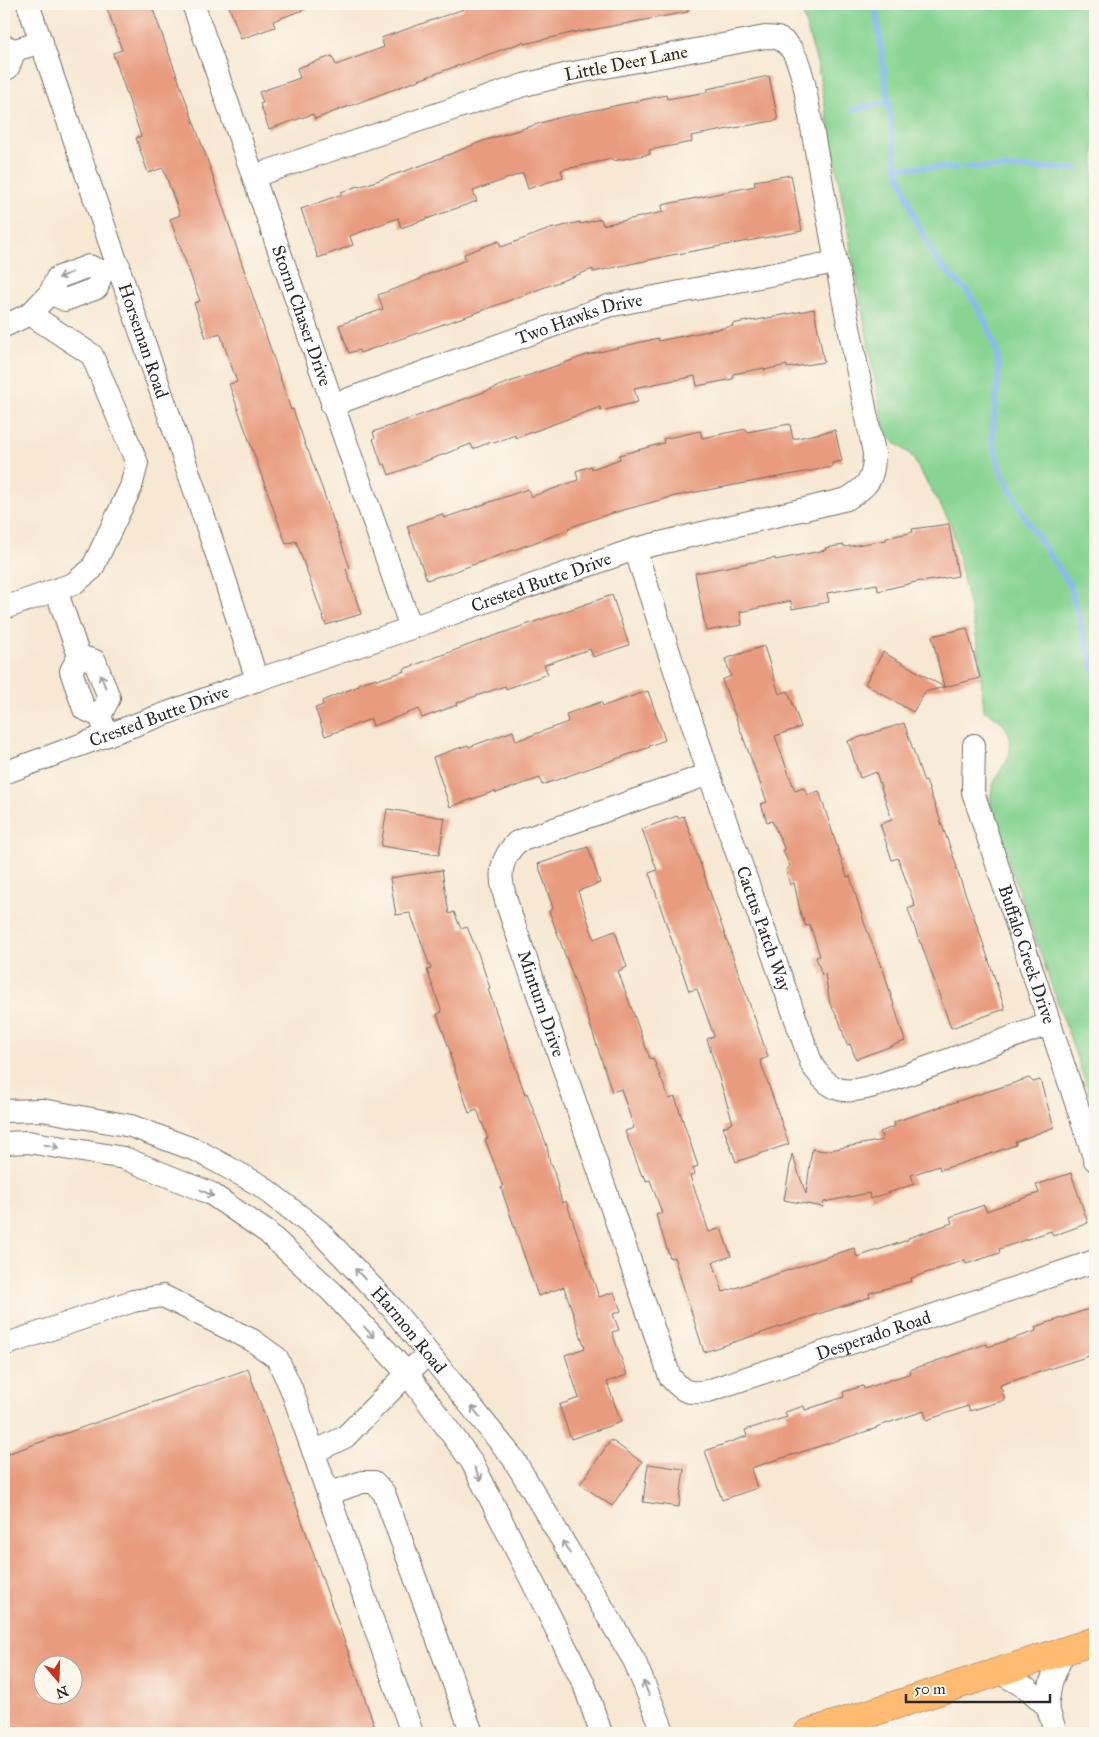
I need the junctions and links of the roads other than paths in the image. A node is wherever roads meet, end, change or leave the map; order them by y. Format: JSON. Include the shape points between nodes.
{"nodes":[{"id":1,"x":28,"y":4,"type":"edge"},
{"id":2,"x":193,"y":4,"type":"edge"},
{"id":3,"x":42,"y":42,"type":"junction"},
{"id":4,"x":10,"y":48,"type":"edge"},
{"id":5,"x":4,"y":69,"type":"edge"},
{"id":6,"x":254,"y":176,"type":"junction"},
{"id":7,"x":836,"y":262,"type":"junction"},
{"id":8,"x":110,"y":269,"type":"junction"},
{"id":9,"x":30,"y":314,"type":"junction"},
{"id":10,"x":4,"y":326,"type":"edge"},
{"id":11,"x":332,"y":405,"type":"junction"},
{"id":12,"x":635,"y":548,"type":"junction"},
{"id":13,"x":56,"y":590,"type":"junction"},
{"id":14,"x":4,"y":608,"type":"edge"},
{"id":15,"x":411,"y":628,"type":"junction"},
{"id":16,"x":257,"y":680,"type":"junction"},
{"id":17,"x":104,"y":726,"type":"junction"},
{"id":18,"x":974,"y":745,"type":"dead end"},
{"id":19,"x":4,"y":772,"type":"edge"},
{"id":20,"x":709,"y":774,"type":"junction"},
{"id":21,"x":1049,"y":1024,"type":"junction"},
{"id":22,"x":4,"y":1111,"type":"edge"},
{"id":23,"x":4,"y":1143,"type":"edge"},
{"id":24,"x":1095,"y":1160,"type":"edge"},
{"id":25,"x":1095,"y":1261,"type":"edge"},
{"id":26,"x":4,"y":1346,"type":"edge"},
{"id":27,"x":429,"y":1354,"type":"junction"},
{"id":28,"x":664,"y":1362,"type":"joint"},
{"id":29,"x":407,"y":1373,"type":"junction"},
{"id":30,"x":314,"y":1452,"type":"junction"},
{"id":31,"x":328,"y":1494,"type":"junction"},
{"id":32,"x":1095,"y":1641,"type":"edge"},
{"id":33,"x":1064,"y":1651,"type":"junction"},
{"id":34,"x":999,"y":1672,"type":"junction"},
{"id":35,"x":1047,"y":1706,"type":"junction"},
{"id":36,"x":1054,"y":1732,"type":"edge"},
{"id":37,"x":412,"y":1733,"type":"edge"},
{"id":38,"x":472,"y":1733,"type":"edge"},
{"id":39,"x":601,"y":1733,"type":"edge"},
{"id":40,"x":664,"y":1733,"type":"edge"},
{"id":41,"x":808,"y":1733,"type":"edge"}],
"edges":[{"from":1,"to":3,"type":"street","name":"Horseman Road"},
{"from":2,"to":6,"type":"street","name":"Storm Chaser Drive"},
{"from":3,"to":4,"type":"street"},
{"from":3,"to":8,"type":"street","name":"Horseman Road"},
{"from":4,"to":5,"type":"street","via":[[8,68]]},
{"from":6,"to":7,"type":"street","name":"Little Deer Lane","via":[[524,85],[765,37],[778,38],[790,49],[804,83]]},
{"from":6,"to":11,"type":"street","name":"Storm Chaser Drive"},
{"from":7,"to":11,"type":"street","name":"Two Hawks Drive","via":[[608,306]]},
{"from":7,"to":12,"type":"street","name":"Crested Butte Drive","via":[[874,453],[874,471],[864,488],[847,499]]},
{"from":8,"to":9,"type":"street","via":[[89,266],[57,278],[50,293]]},
{"from":8,"to":16,"type":"street","name":"Horseman Road","via":[[220,564]]},
{"from":9,"to":10,"type":"street"},
{"from":9,"to":13,"type":"street","via":[[92,355],[137,462],[131,487],[92,569],[73,584]]},
{"from":11,"to":15,"type":"street","name":"Storm Chaser Drive"},
{"from":12,"to":15,"type":"street","name":"Crested Butte Drive"},
{"from":12,"to":20,"type":"street","name":"Cactus Patch Way"},
{"from":13,"to":14,"type":"street"},
{"from":13,"to":17,"type":"street","via":[[80,656],[71,671],[84,709]]},
{"from":15,"to":16,"type":"street","name":"Crested Butte Drive"},
{"from":16,"to":17,"type":"street","name":"Crested Butte Drive"},
{"from":17,"to":19,"type":"street","name":"Crested Butte Drive"},
{"from":18,"to":21,"type":"street","name":"Buffalo Creek Drive","via":[[972,792]]},
{"from":20,"to":21,"type":"street","name":"Cactus Patch Way","via":[[812,1065],[823,1081],[840,1090],[859,1090]]},
{"from":20,"to":28,"type":"street","name":"Minturn Drive","via":[[517,842],[507,852],[502,868],[502,889]]},
{"from":21,"to":24,"type":"street","name":"Buffalo Creek Drive"},
{"from":27,"to":22,"type":"street","name":"Harmon Road","one_way":true,"via":[[391,1307],[319,1231],[260,1185],[198,1151],[131,1126],[42,1110]]},
{"from":23,"to":29,"type":"street","name":"Harmon Road","one_way":true,"via":[[28,1142],[124,1158],[210,1193],[267,1232],[333,1293]]},
{"from":25,"to":28,"type":"street","name":"Desperado Road","via":[[708,1391],[692,1393],[680,1388],[670,1377]]},
{"from":26,"to":30,"type":"street","via":[[132,1301],[163,1296],[252,1340],[277,1358]]},
{"from":27,"to":29,"type":"street"},
{"from":40,"to":27,"type":"street","name":"Harmon Road","one_way":true,"via":[[634,1660],[513,1458]]},
{"from":29,"to":30,"type":"street","via":[[344,1437]]},
{"from":29,"to":39,"type":"street","name":"Harmon Road","one_way":true,"via":[[472,1462],[584,1684]]},
{"from":30,"to":31,"type":"street"},
{"from":31,"to":37,"type":"street"},
{"from":31,"to":38,"type":"street","via":[[362,1482],[374,1482],[384,1493]]},
{"from":32,"to":33,"type":"main road"},
{"from":33,"to":34,"type":"main road"},
{"from":33,"to":35,"type":"street","via":[[1051,1682]]},
{"from":34,"to":35,"type":"street","via":[[1028,1689]]},
{"from":34,"to":41,"type":"main road"},
{"from":35,"to":36,"type":"street"}]}
